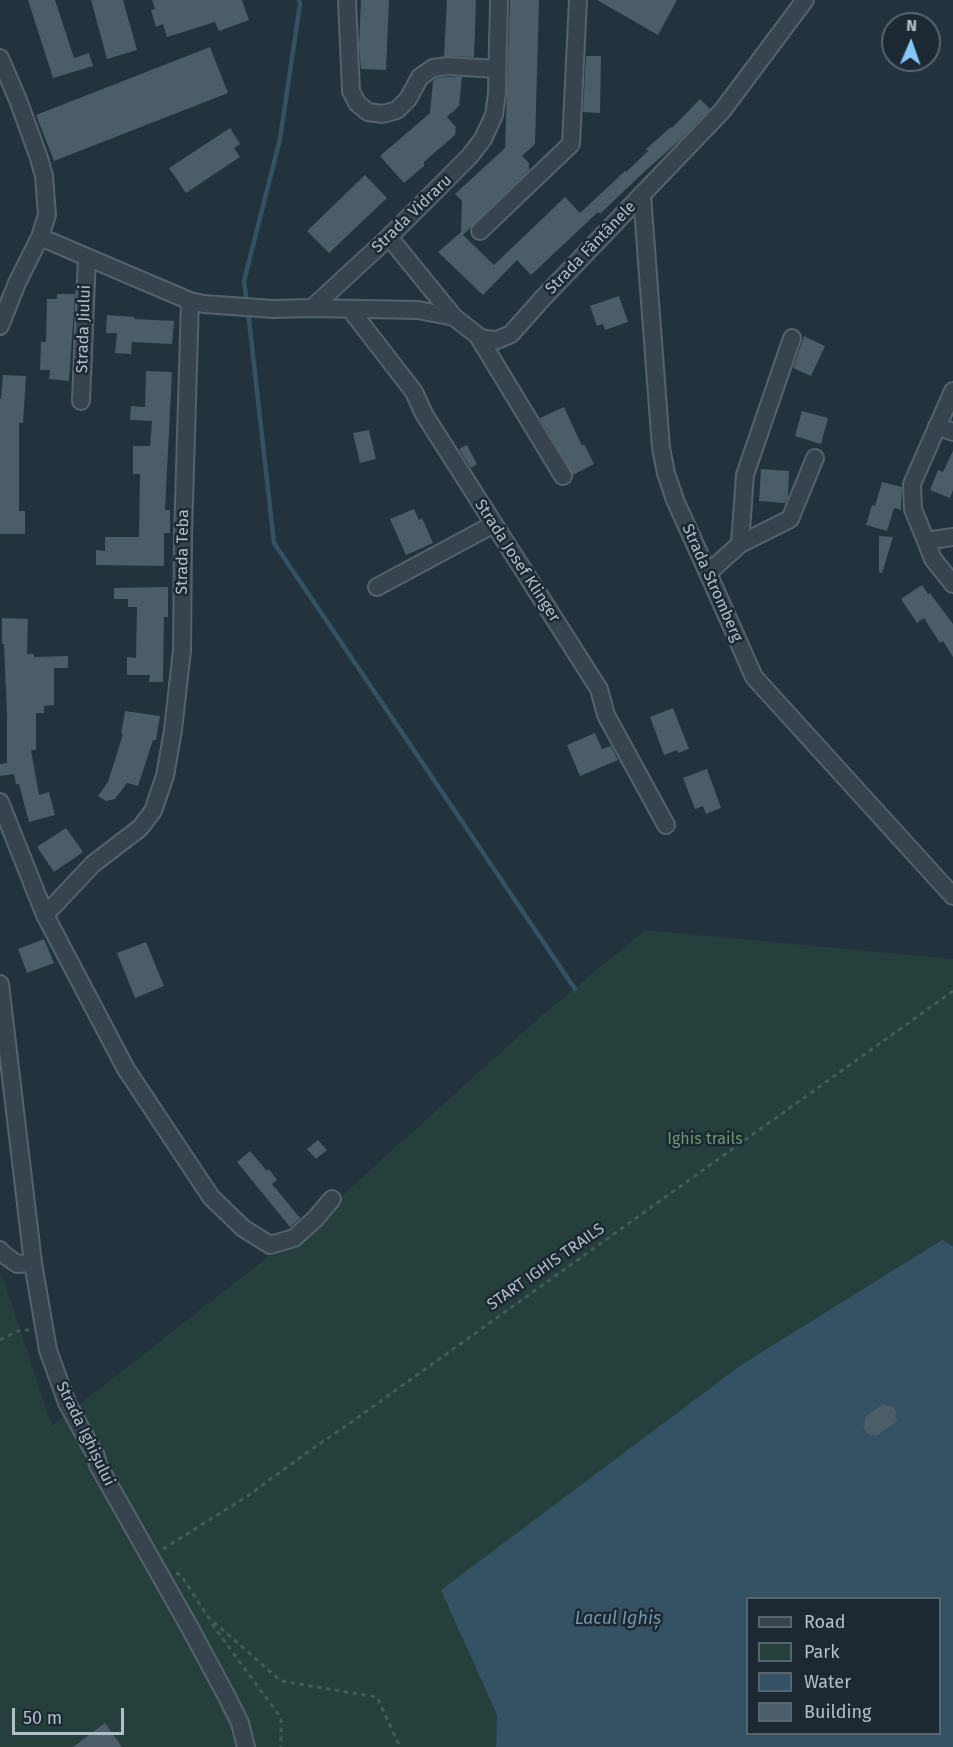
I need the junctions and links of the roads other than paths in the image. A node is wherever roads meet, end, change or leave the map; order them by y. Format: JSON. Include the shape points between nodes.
{"nodes":[{"id":1,"x":346,"y":0,"type":"edge"},
{"id":2,"x":499,"y":0,"type":"edge"},
{"id":3,"x":578,"y":0,"type":"edge"},
{"id":4,"x":805,"y":0,"type":"edge"},
{"id":5,"x":0,"y":58,"type":"edge"},
{"id":6,"x":497,"y":69,"type":"junction"},
{"id":7,"x":642,"y":195,"type":"junction"},
{"id":8,"x":480,"y":231,"type":"dead end"},
{"id":9,"x":40,"y":237,"type":"junction"},
{"id":10,"x":389,"y":237,"type":"junction"},
{"id":11,"x":87,"y":257,"type":"junction"},
{"id":12,"x":197,"y":302,"type":"junction"},
{"id":13,"x":312,"y":308,"type":"junction"},
{"id":14,"x":350,"y":309,"type":"junction"},
{"id":15,"x":454,"y":317,"type":"junction"},
{"id":16,"x":2,"y":319,"type":"edge"},
{"id":17,"x":478,"y":336,"type":"junction"},
{"id":18,"x":792,"y":338,"type":"dead end"},
{"id":19,"x":953,"y":391,"type":"edge"},
{"id":20,"x":81,"y":401,"type":"dead end"},
{"id":21,"x":937,"y":426,"type":"junction"},
{"id":22,"x":953,"y":432,"type":"edge"},
{"id":23,"x":815,"y":458,"type":"dead end"},
{"id":24,"x":563,"y":476,"type":"dead end"},
{"id":25,"x":494,"y":524,"type":"junction"},
{"id":26,"x":953,"y":537,"type":"edge"},
{"id":27,"x":926,"y":541,"type":"junction"},
{"id":28,"x":740,"y":544,"type":"junction"},
{"id":29,"x":708,"y":573,"type":"junction"},
{"id":30,"x":953,"y":584,"type":"edge"},
{"id":31,"x":377,"y":586,"type":"dead end"},
{"id":32,"x":0,"y":802,"type":"edge"},
{"id":33,"x":666,"y":825,"type":"dead end"},
{"id":34,"x":953,"y":896,"type":"edge"},
{"id":35,"x":45,"y":915,"type":"junction"},
{"id":36,"x":0,"y":984,"type":"edge"},
{"id":37,"x":332,"y":1199,"type":"dead end"},
{"id":38,"x":0,"y":1250,"type":"edge"},
{"id":39,"x":33,"y":1263,"type":"junction"},
{"id":40,"x":246,"y":1747,"type":"edge"}],
"edges":[{"from":1,"to":6,"type":"street","via":[[351,91],[368,112],[383,114],[397,110],[420,77],[433,69]]},
{"from":2,"to":6,"type":"street","name":"Strada Vidraru"},
{"from":3,"to":8,"type":"street","via":[[571,144]]},
{"from":4,"to":7,"type":"street","name":"Strada Fântânele","via":[[722,111]]},
{"from":5,"to":9,"type":"street","via":[[44,176],[47,215]]},
{"from":6,"to":10,"type":"street","name":"Strada Vidraru","via":[[494,115],[483,139]]},
{"from":7,"to":17,"type":"street","name":"Strada Fântânele","via":[[511,334],[497,340]]},
{"from":7,"to":29,"type":"street","name":"Strada Stromberg","via":[[661,448],[675,500]]},
{"from":9,"to":11,"type":"street"},
{"from":9,"to":16,"type":"street"},
{"from":10,"to":13,"type":"street","name":"Strada Vidraru"},
{"from":10,"to":15,"type":"street"},
{"from":11,"to":12,"type":"street"},
{"from":11,"to":20,"type":"street","name":"Strada Jiului"},
{"from":12,"to":13,"type":"street","via":[[273,309]]},
{"from":12,"to":35,"type":"street","name":"Strada Teba","via":[[183,537],[182,650],[165,776],[153,811],[140,828],[93,864]]},
{"from":13,"to":14,"type":"street"},
{"from":14,"to":15,"type":"street","via":[[418,310]]},
{"from":14,"to":25,"type":"street","name":"Strada Josef Klinger","via":[[414,392]]},
{"from":15,"to":17,"type":"street"},
{"from":17,"to":24,"type":"street"},
{"from":18,"to":28,"type":"street","via":[[745,475]]},
{"from":19,"to":21,"type":"street"},
{"from":21,"to":22,"type":"street"},
{"from":21,"to":27,"type":"street","via":[[912,484],[913,509]]},
{"from":23,"to":28,"type":"street","via":[[790,519]]},
{"from":25,"to":31,"type":"street"},
{"from":25,"to":33,"type":"street","name":"Strada Josef Klinger","via":[[599,688],[606,715]]},
{"from":26,"to":27,"type":"street"},
{"from":27,"to":30,"type":"street","via":[[933,559]]},
{"from":28,"to":29,"type":"street"},
{"from":29,"to":34,"type":"street","name":"Strada Stromberg","via":[[754,677]]},
{"from":32,"to":35,"type":"street"},
{"from":35,"to":37,"type":"street","via":[[126,1069],[211,1197],[243,1228],[270,1245],[294,1238]]},
{"from":36,"to":39,"type":"street","name":"Strada Ighișului"},
{"from":38,"to":39,"type":"street","via":[[17,1264]]},
{"from":39,"to":40,"type":"street","name":"Strada Ighișului","via":[[48,1350],[67,1403],[226,1695]]}]}
